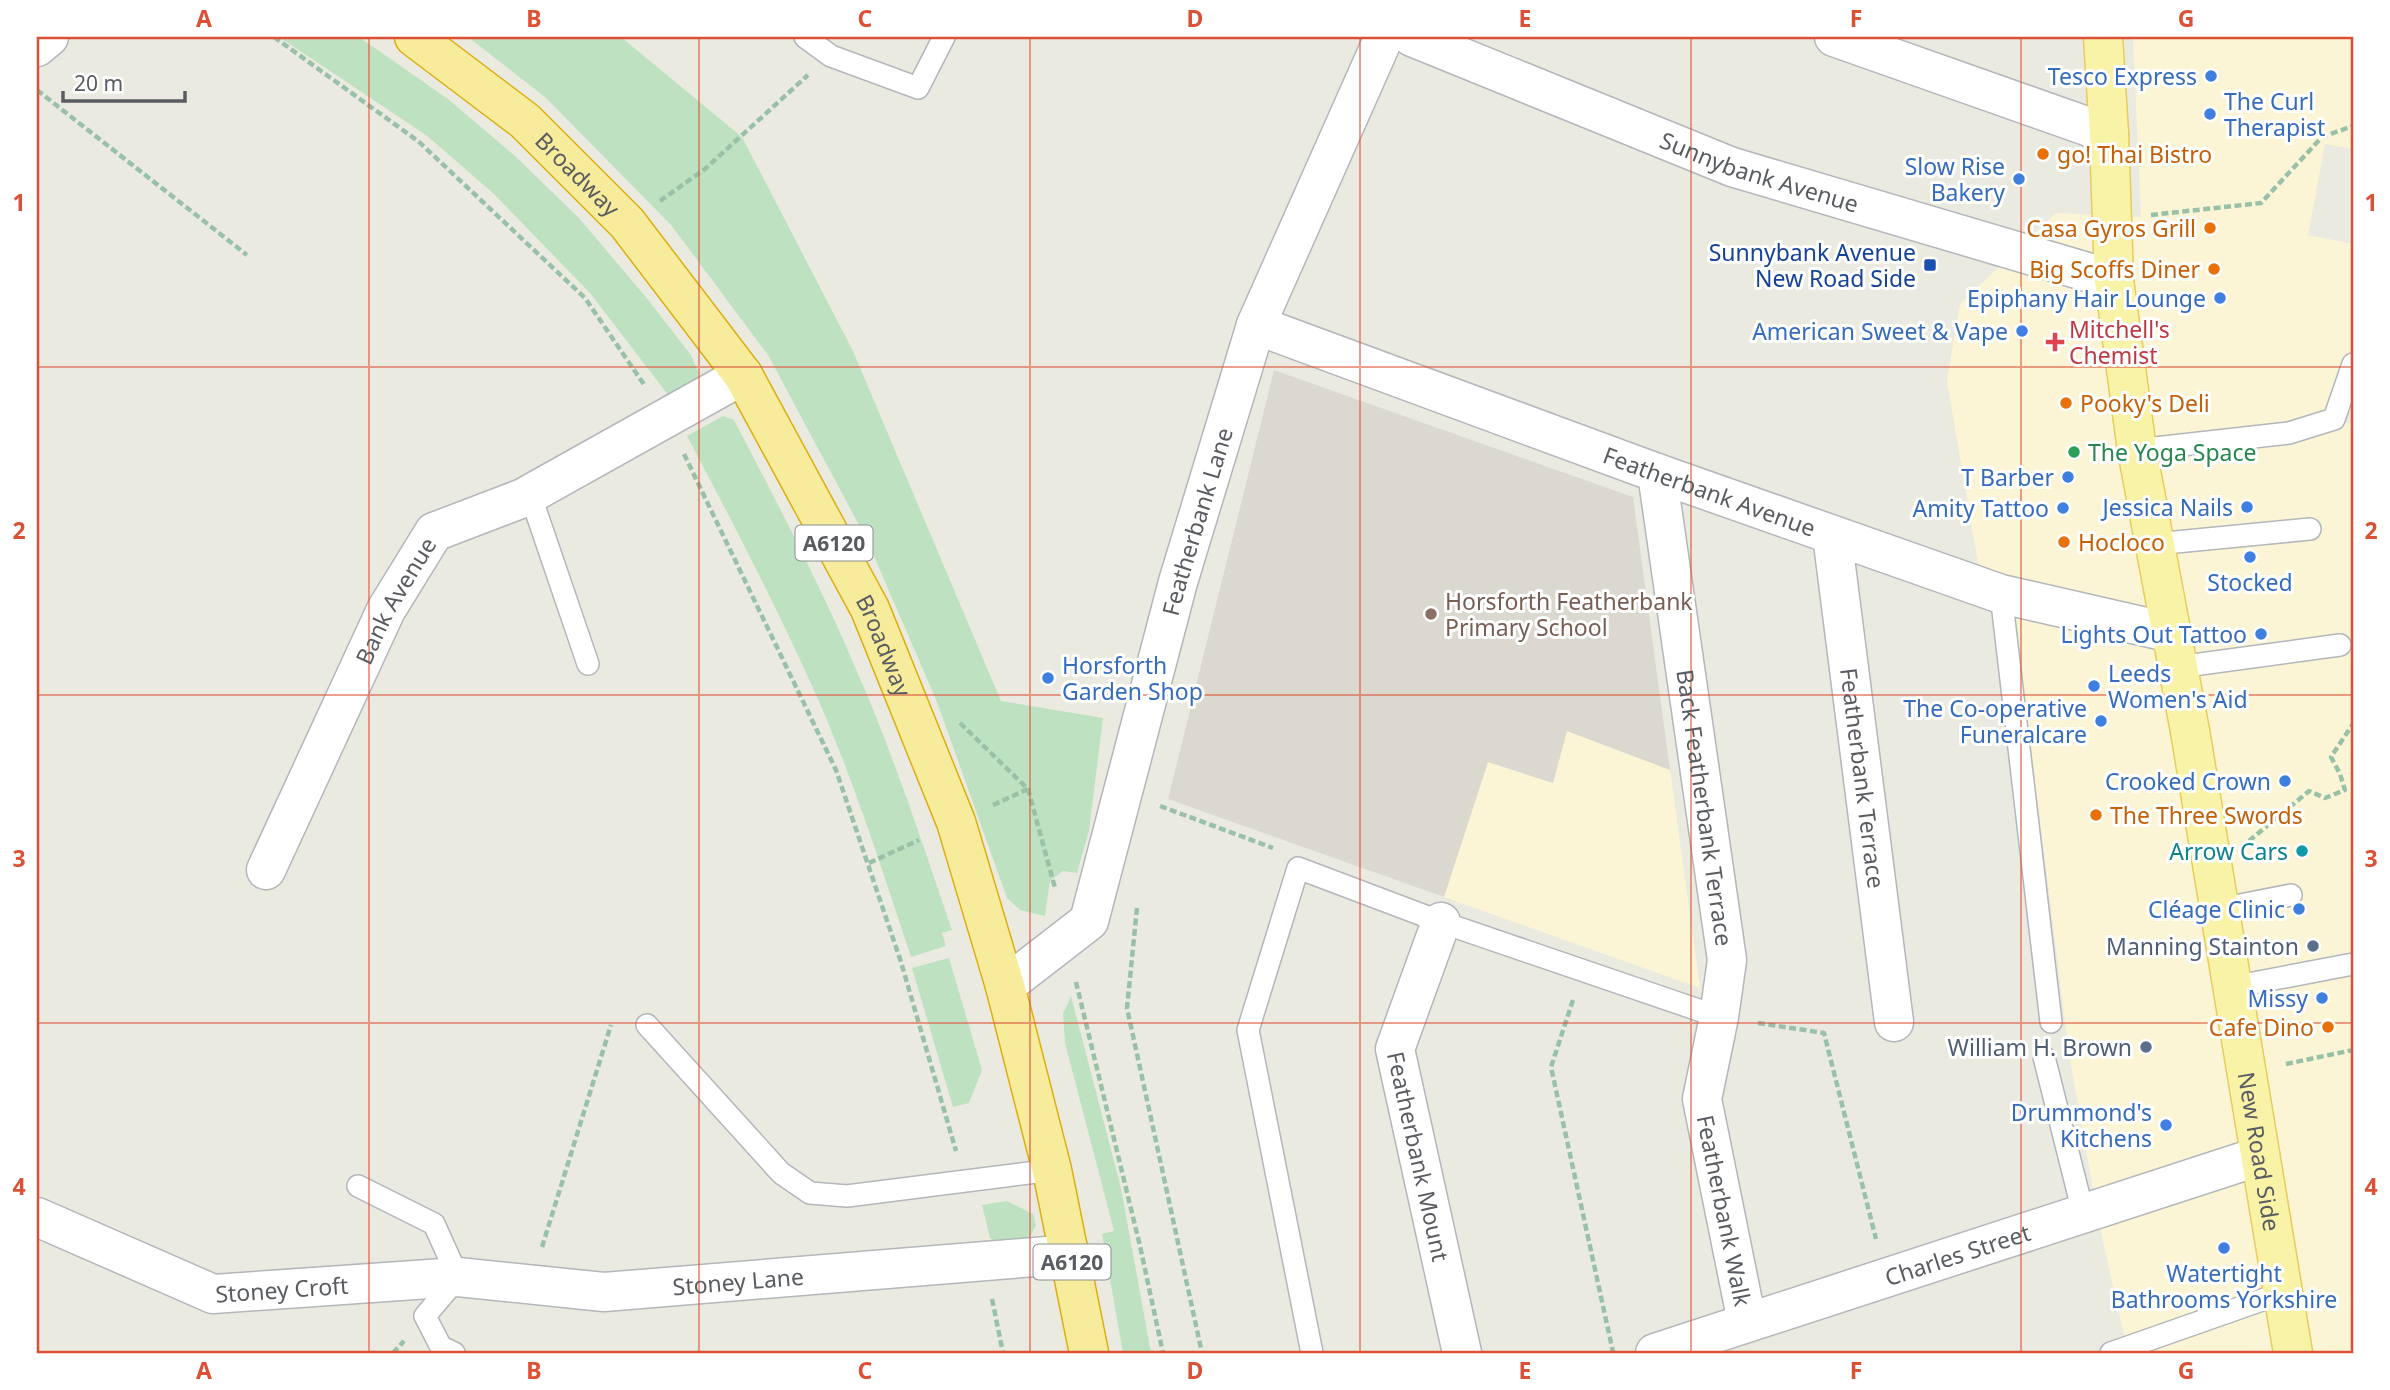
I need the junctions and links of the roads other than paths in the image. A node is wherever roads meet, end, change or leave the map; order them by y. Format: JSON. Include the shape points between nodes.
{"nodes":[{"id":1,"x":49,"y":37,"type":"edge"},
{"id":2,"x":414,"y":37,"type":"edge"},
{"id":3,"x":805,"y":37,"type":"edge"},
{"id":4,"x":944,"y":37,"type":"edge"},
{"id":5,"x":1384,"y":37,"type":"edge"},
{"id":6,"x":1412,"y":37,"type":"edge"},
{"id":7,"x":1834,"y":37,"type":"edge"},
{"id":8,"x":2103,"y":37,"type":"edge"},
{"id":9,"x":37,"y":47,"type":"edge"},
{"id":10,"x":2109,"y":134,"type":"junction"},
{"id":11,"x":2114,"y":280,"type":"junction"},
{"id":12,"x":1256,"y":325,"type":"junction"},
{"id":13,"x":2353,"y":365,"type":"edge"},
{"id":14,"x":743,"y":375,"type":"junction"},
{"id":15,"x":2137,"y":450,"type":"junction"},
{"id":16,"x":1657,"y":473,"type":"junction"},
{"id":17,"x":530,"y":494,"type":"junction"},
{"id":18,"x":2310,"y":529,"type":"dead end"},
{"id":19,"x":1832,"y":535,"type":"junction"},
{"id":20,"x":2155,"y":544,"type":"junction"},
{"id":21,"x":2001,"y":594,"type":"junction"},
{"id":22,"x":2340,"y":645,"type":"dead end"},
{"id":23,"x":2175,"y":650,"type":"junction"},
{"id":24,"x":588,"y":664,"type":"dead end"},
{"id":25,"x":266,"y":870,"type":"dead end"},
{"id":26,"x":2291,"y":895,"type":"dead end"},
{"id":27,"x":2220,"y":909,"type":"junction"},
{"id":28,"x":1441,"y":922,"type":"junction"},
{"id":29,"x":2353,"y":964,"type":"edge"},
{"id":30,"x":1006,"y":986,"type":"junction"},
{"id":31,"x":2232,"y":987,"type":"junction"},
{"id":32,"x":1719,"y":1017,"type":"junction"},
{"id":33,"x":1894,"y":1021,"type":"dead end"},
{"id":34,"x":2051,"y":1022,"type":"dead end"},
{"id":35,"x":647,"y":1025,"type":"dead end"},
{"id":36,"x":2044,"y":1057,"type":"dead end"},
{"id":37,"x":2260,"y":1156,"type":"junction"},
{"id":38,"x":1052,"y":1170,"type":"junction"},
{"id":39,"x":358,"y":1186,"type":"dead end"},
{"id":40,"x":2083,"y":1212,"type":"junction"},
{"id":41,"x":37,"y":1217,"type":"edge"},
{"id":42,"x":1071,"y":1254,"type":"junction"},
{"id":43,"x":458,"y":1277,"type":"junction"},
{"id":44,"x":2283,"y":1293,"type":"junction"},
{"id":45,"x":1747,"y":1322,"type":"junction"},
{"id":46,"x":454,"y":1353,"type":"edge"},
{"id":47,"x":1089,"y":1353,"type":"edge"},
{"id":48,"x":1312,"y":1353,"type":"edge"},
{"id":49,"x":1462,"y":1353,"type":"edge"},
{"id":50,"x":1655,"y":1353,"type":"edge"},
{"id":51,"x":2111,"y":1353,"type":"edge"},
{"id":52,"x":2293,"y":1353,"type":"edge"}],
"edges":[{"from":1,"to":9,"type":"street"},
{"from":2,"to":14,"type":"highway","name":"Broadway","number":"A6120","via":[[525,121],[627,223]]},
{"from":3,"to":4,"type":"lane","via":[[831,56],[918,88]]},
{"from":5,"to":12,"type":"street","name":"Featherbank Lane"},
{"from":6,"to":11,"type":"street","name":"Sunnybank Avenue","via":[[1732,167]]},
{"from":7,"to":10,"type":"street"},
{"from":8,"to":10,"type":"main road","name":"New Road Side"},
{"from":10,"to":11,"type":"main road","name":"New Road Side"},
{"from":11,"to":15,"type":"main road","name":"New Road Side"},
{"from":12,"to":16,"type":"street","name":"Featherbank Avenue"},
{"from":12,"to":30,"type":"street","name":"Featherbank Lane","via":[[1178,582],[1089,921]]},
{"from":13,"to":15,"type":"lane","via":[[2334,419],[2289,433]]},
{"from":14,"to":17,"type":"street","name":"Bank Avenue"},
{"from":14,"to":30,"type":"highway","name":"Broadway","number":"A6120","via":[[870,609],[956,822]]},
{"from":15,"to":20,"type":"main road","name":"New Road Side"},
{"from":16,"to":19,"type":"street","name":"Featherbank Avenue"},
{"from":16,"to":32,"type":"street","name":"Back Featherbank Terrace","via":[[1727,960]]},
{"from":17,"to":24,"type":"lane"},
{"from":17,"to":25,"type":"street","name":"Bank Avenue","via":[[435,532],[386,610]]},
{"from":18,"to":20,"type":"lane"},
{"from":19,"to":21,"type":"street","name":"Featherbank Avenue"},
{"from":19,"to":33,"type":"street","name":"Featherbank Terrace"},
{"from":20,"to":23,"type":"main road","name":"New Road Side"},
{"from":21,"to":23,"type":"street","name":"Featherbank Avenue"},
{"from":21,"to":34,"type":"lane"},
{"from":22,"to":23,"type":"lane"},
{"from":23,"to":27,"type":"main road","name":"New Road Side"},
{"from":26,"to":27,"type":"lane"},
{"from":27,"to":31,"type":"main road","name":"New Road Side"},
{"from":28,"to":32,"type":"lane"},
{"from":28,"to":48,"type":"lane","via":[[1298,868],[1248,1030]]},
{"from":28,"to":49,"type":"street","name":"Featherbank Mount","via":[[1395,1049]]},
{"from":29,"to":31,"type":"lane"},
{"from":30,"to":38,"type":"highway","name":"Broadway","number":"A6120"},
{"from":31,"to":37,"type":"main road","name":"New Road Side"},
{"from":32,"to":45,"type":"street","name":"Featherbank Walk","via":[[1702,1099]]},
{"from":35,"to":38,"type":"lane","via":[[781,1173],[810,1193],[847,1196]]},
{"from":36,"to":40,"type":"lane"},
{"from":37,"to":40,"type":"street","name":"Charles Street"},
{"from":37,"to":44,"type":"main road","name":"New Road Side"},
{"from":38,"to":42,"type":"highway","name":"Broadway","number":"A6120"},
{"from":39,"to":43,"type":"lane","via":[[434,1224]]},
{"from":40,"to":45,"type":"street","name":"Charles Street"},
{"from":41,"to":43,"type":"street","name":"Stoney Croft","via":[[213,1293]]},
{"from":42,"to":43,"type":"street","name":"Stoney Lane","via":[[604,1292]]},
{"from":42,"to":47,"type":"highway","name":"Broadway","number":"A6120"},
{"from":43,"to":46,"type":"lane","via":[[425,1316],[441,1347]]},
{"from":44,"to":51,"type":"lane"},
{"from":44,"to":52,"type":"main road","name":"New Road Side"},
{"from":45,"to":50,"type":"street","name":"Charles Street"}]}
